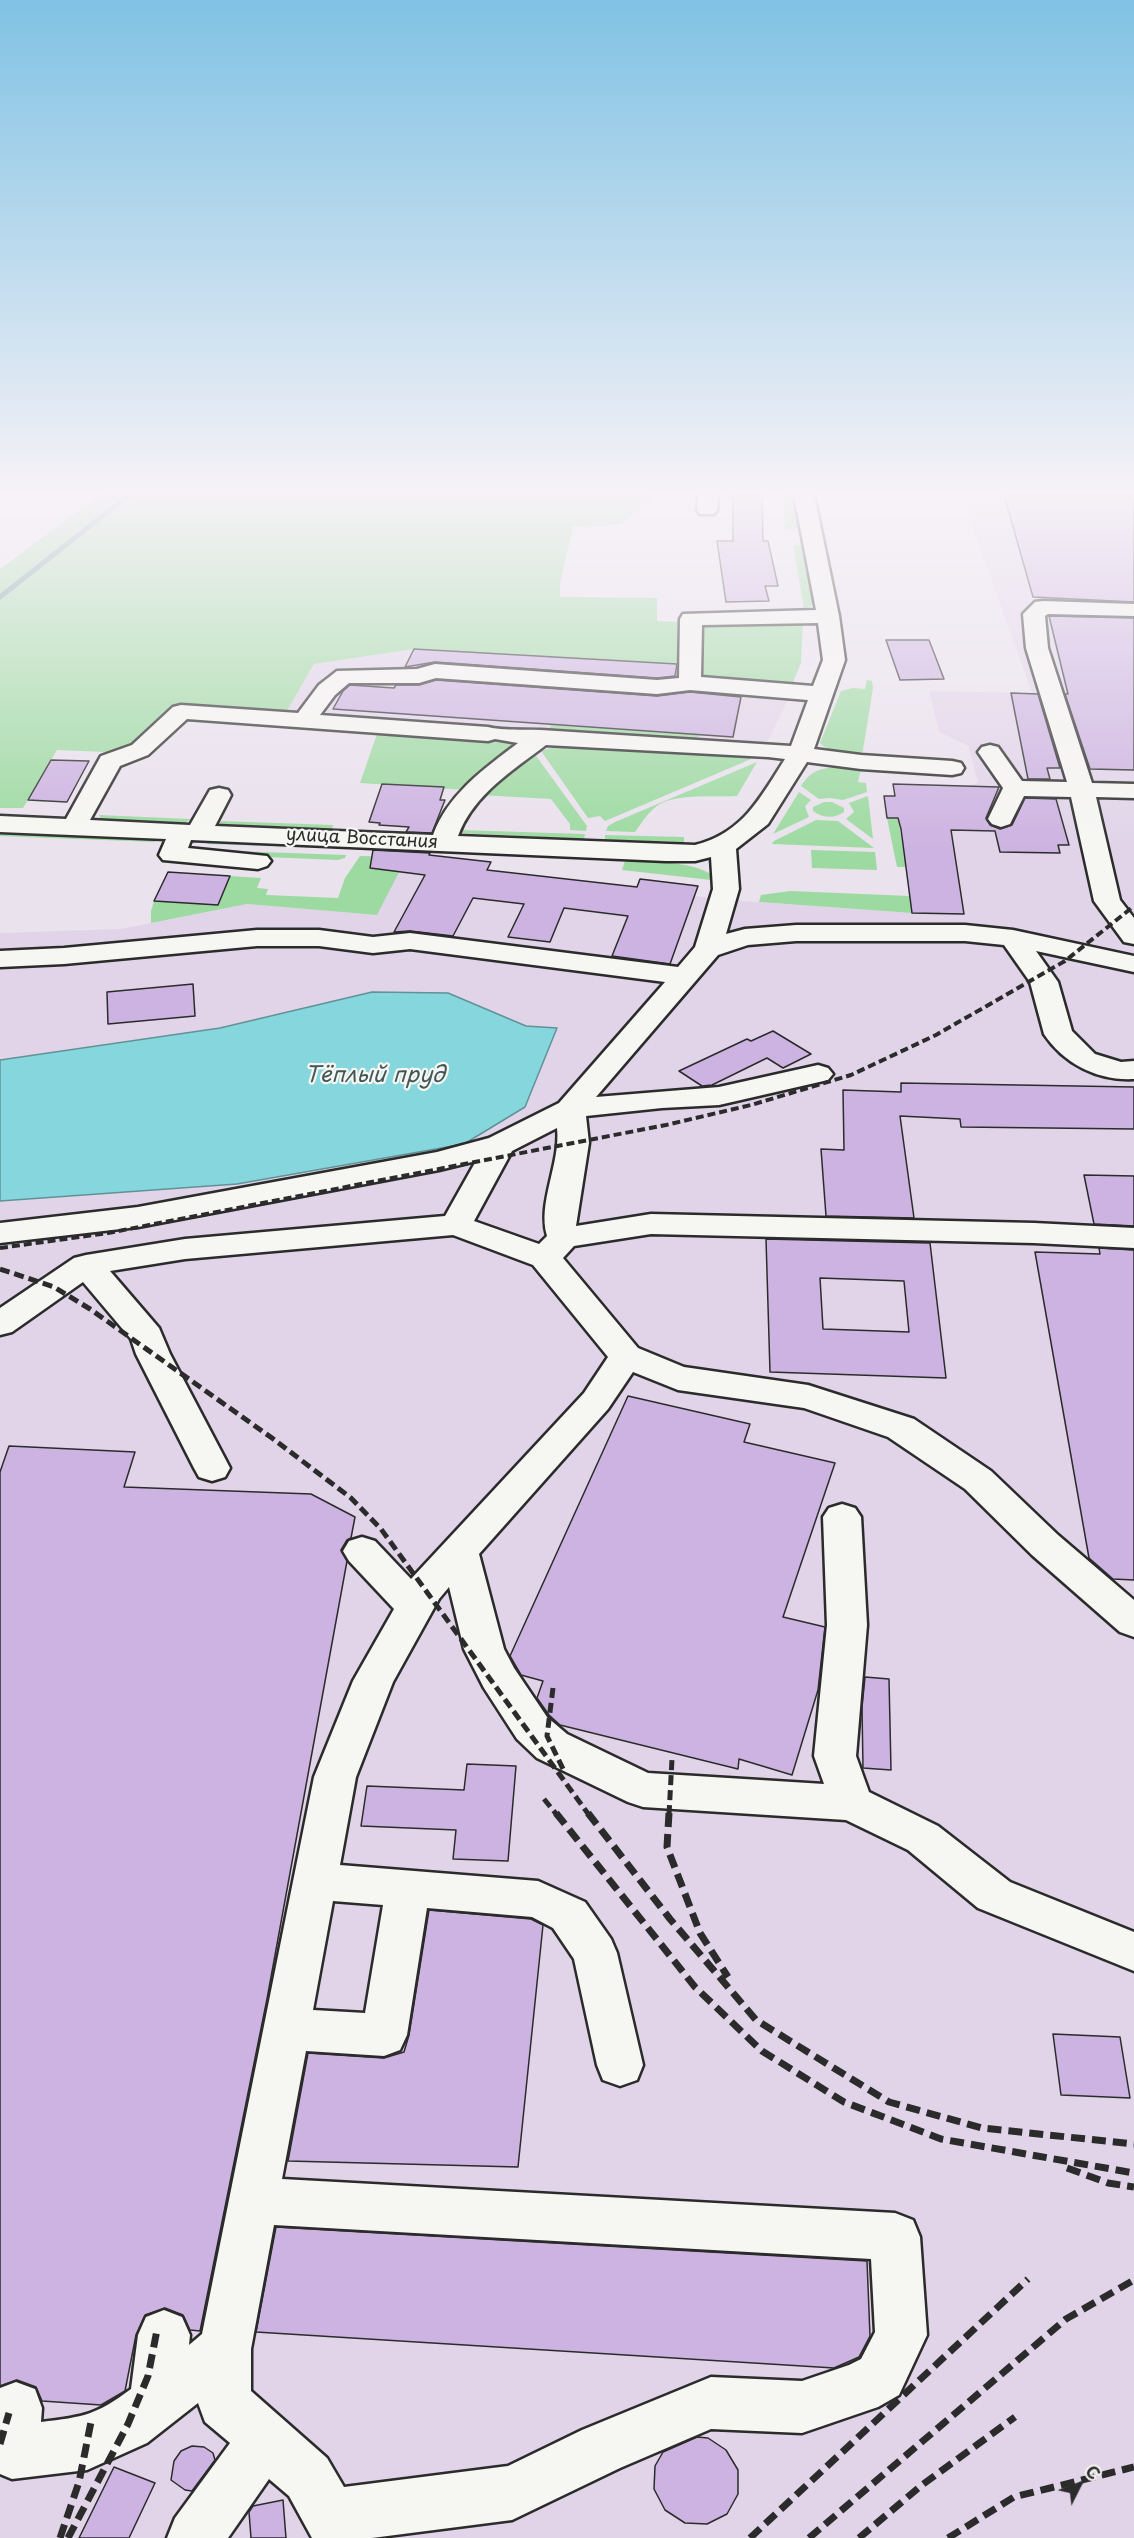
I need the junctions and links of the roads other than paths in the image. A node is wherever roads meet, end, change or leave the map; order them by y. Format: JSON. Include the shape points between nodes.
{"nodes":[{"id":1,"x":1035,"y":613,"type":"edge"},
{"id":2,"x":828,"y":616,"type":"joint"},
{"id":3,"x":690,"y":683,"type":"junction"},
{"id":4,"x":822,"y":694,"type":"junction"},
{"id":5,"x":303,"y":722,"type":"junction"},
{"id":6,"x":541,"y":737,"type":"junction"},
{"id":7,"x":990,"y":752,"type":"dead end"},
{"id":8,"x":800,"y":755,"type":"junction"},
{"id":9,"x":952,"y":768,"type":"dead end"},
{"id":10,"x":1015,"y":788,"type":"junction"},
{"id":11,"x":1082,"y":791,"type":"junction"},
{"id":12,"x":1134,"y":791,"type":"edge"},
{"id":13,"x":219,"y":795,"type":"dead end"},
{"id":14,"x":1001,"y":819,"type":"dead end"},
{"id":15,"x":0,"y":824,"type":"edge"},
{"id":16,"x":74,"y":827,"type":"junction"},
{"id":17,"x":190,"y":831,"type":"junction"},
{"id":18,"x":443,"y":843,"type":"junction"},
{"id":19,"x":723,"y":846,"type":"junction"},
{"id":20,"x":258,"y":861,"type":"dead end"},
{"id":21,"x":1134,"y":936,"type":"edge"},
{"id":22,"x":1013,"y":938,"type":"junction"},
{"id":23,"x":708,"y":949,"type":"junction"},
{"id":24,"x":0,"y":959,"type":"edge"},
{"id":25,"x":1134,"y":964,"type":"edge"},
{"id":26,"x":684,"y":976,"type":"junction"},
{"id":27,"x":1134,"y":1071,"type":"edge"},
{"id":28,"x":818,"y":1074,"type":"dead end"},
{"id":29,"x":570,"y":1109,"type":"junction"},
{"id":30,"x":500,"y":1145,"type":"junction"},
{"id":31,"x":456,"y":1225,"type":"junction"},
{"id":32,"x":0,"y":1233,"type":"edge"},
{"id":33,"x":1134,"y":1238,"type":"edge"},
{"id":34,"x":554,"y":1248,"type":"junction"},
{"id":35,"x":86,"y":1265,"type":"junction"},
{"id":36,"x":0,"y":1324,"type":"edge"},
{"id":37,"x":626,"y":1356,"type":"junction"},
{"id":38,"x":212,"y":1468,"type":"dead end"},
{"id":39,"x":842,"y":1517,"type":"dead end"},
{"id":40,"x":362,"y":1551,"type":"dead end"},
{"id":41,"x":459,"y":1551,"type":"junction"},
{"id":42,"x":415,"y":1607,"type":"junction"},
{"id":43,"x":1134,"y":1622,"type":"edge"},
{"id":44,"x":852,"y":1803,"type":"junction"},
{"id":45,"x":315,"y":1881,"type":"junction"},
{"id":46,"x":408,"y":1889,"type":"junction"},
{"id":47,"x":1134,"y":1952,"type":"edge"},
{"id":48,"x":286,"y":2029,"type":"junction"},
{"id":49,"x":620,"y":2065,"type":"dead end"},
{"id":50,"x":253,"y":2201,"type":"junction"},
{"id":51,"x":164,"y":2335,"type":"dead end"},
{"id":52,"x":225,"y":2349,"type":"junction"},
{"id":53,"x":155,"y":2404,"type":"junction"},
{"id":54,"x":16,"y":2408,"type":"dead end"},
{"id":55,"x":265,"y":2439,"type":"junction"},
{"id":56,"x":336,"y":2527,"type":"edge"},
{"id":57,"x":195,"y":2538,"type":"edge"}],
"edges":[{"from":1,"to":11,"type":"street","via":[[1037,648]]},
{"from":2,"to":3,"type":"street","via":[[691,620]]},
{"from":2,"to":4,"type":"street","via":[[834,660]]},
{"from":3,"to":4,"type":"street"},
{"from":3,"to":5,"type":"street","via":[[645,687],[642,699],[584,694],[586,682],[435,671],[419,676],[345,676],[327,687]]},
{"from":4,"to":8,"type":"street"},
{"from":5,"to":6,"type":"street"},
{"from":5,"to":16,"type":"street","via":[[181,712],[140,750],[110,761]]},
{"from":6,"to":8,"type":"street"},
{"from":6,"to":18,"type":"street","via":[[472,793],[447,829]]},
{"from":7,"to":10,"type":"street"},
{"from":8,"to":9,"type":"street"},
{"from":8,"to":19,"type":"street","via":[[759,819]]},
{"from":10,"to":11,"type":"street"},
{"from":10,"to":14,"type":"street"},
{"from":11,"to":12,"type":"street"},
{"from":11,"to":21,"type":"street","via":[[1107,901]]},
{"from":13,"to":17,"type":"street"},
{"from":15,"to":16,"type":"street","name":"улица Восстания"},
{"from":16,"to":17,"type":"street","name":"улица Восстания"},
{"from":17,"to":18,"type":"street","name":"улица Восстания"},
{"from":17,"to":20,"type":"street","via":[[172,855]]},
{"from":18,"to":19,"type":"street","name":"улица Восстания","via":[[666,853],[695,853]]},
{"from":19,"to":23,"type":"street","via":[[726,889]]},
{"from":22,"to":23,"type":"street","via":[[965,933],[796,933],[745,937]]},
{"from":22,"to":25,"type":"street"},
{"from":22,"to":27,"type":"street","via":[[1044,982],[1058,1034],[1085,1060],[1119,1071]]},
{"from":23,"to":26,"type":"street"},
{"from":24,"to":26,"type":"street","via":[[257,938],[319,938],[373,945],[410,941]]},
{"from":26,"to":29,"type":"street"},
{"from":28,"to":29,"type":"street","via":[[719,1096]]},
{"from":29,"to":30,"type":"street"},
{"from":29,"to":34,"type":"street","via":[[574,1143]]},
{"from":30,"to":31,"type":"street"},
{"from":30,"to":32,"type":"street","via":[[439,1161],[138,1217]]},
{"from":31,"to":34,"type":"street"},
{"from":31,"to":35,"type":"street","via":[[185,1249]]},
{"from":33,"to":34,"type":"street","via":[[651,1224]]},
{"from":34,"to":37,"type":"street"},
{"from":35,"to":36,"type":"street"},
{"from":35,"to":38,"type":"street","via":[[147,1336]]},
{"from":37,"to":41,"type":"street","via":[[596,1401]]},
{"from":37,"to":43,"type":"street","via":[[678,1378],[808,1397],[901,1428],[978,1480]]},
{"from":39,"to":44,"type":"street","via":[[846,1625],[835,1756]]},
{"from":40,"to":42,"type":"street"},
{"from":41,"to":42,"type":"street","via":[[425,1589]]},
{"from":41,"to":44,"type":"street","via":[[484,1649],[532,1728],[552,1746],[643,1790]]},
{"from":42,"to":45,"type":"street","via":[[373,1681],[335,1777]]},
{"from":44,"to":47,"type":"street","via":[[923,1838],[994,1895]]},
{"from":45,"to":46,"type":"street"},
{"from":45,"to":48,"type":"street"},
{"from":46,"to":48,"type":"street","via":[[384,2035]]},
{"from":46,"to":49,"type":"street","via":[[538,1899],[569,1915],[595,1953]]},
{"from":48,"to":50,"type":"street"},
{"from":50,"to":52,"type":"street"},
{"from":50,"to":56,"type":"street","via":[[895,2237],[901,2335],[880,2377],[859,2388],[802,2407],[711,2403],[601,2449],[512,2493]]},
{"from":51,"to":53,"type":"street"},
{"from":52,"to":53,"type":"street"},
{"from":52,"to":55,"type":"street","via":[[224,2403]]},
{"from":53,"to":54,"type":"street","via":[[128,2424],[87,2443],[79,2430],[12,2452]]},
{"from":55,"to":56,"type":"street","via":[[308,2477]]},
{"from":55,"to":57,"type":"street"}]}
